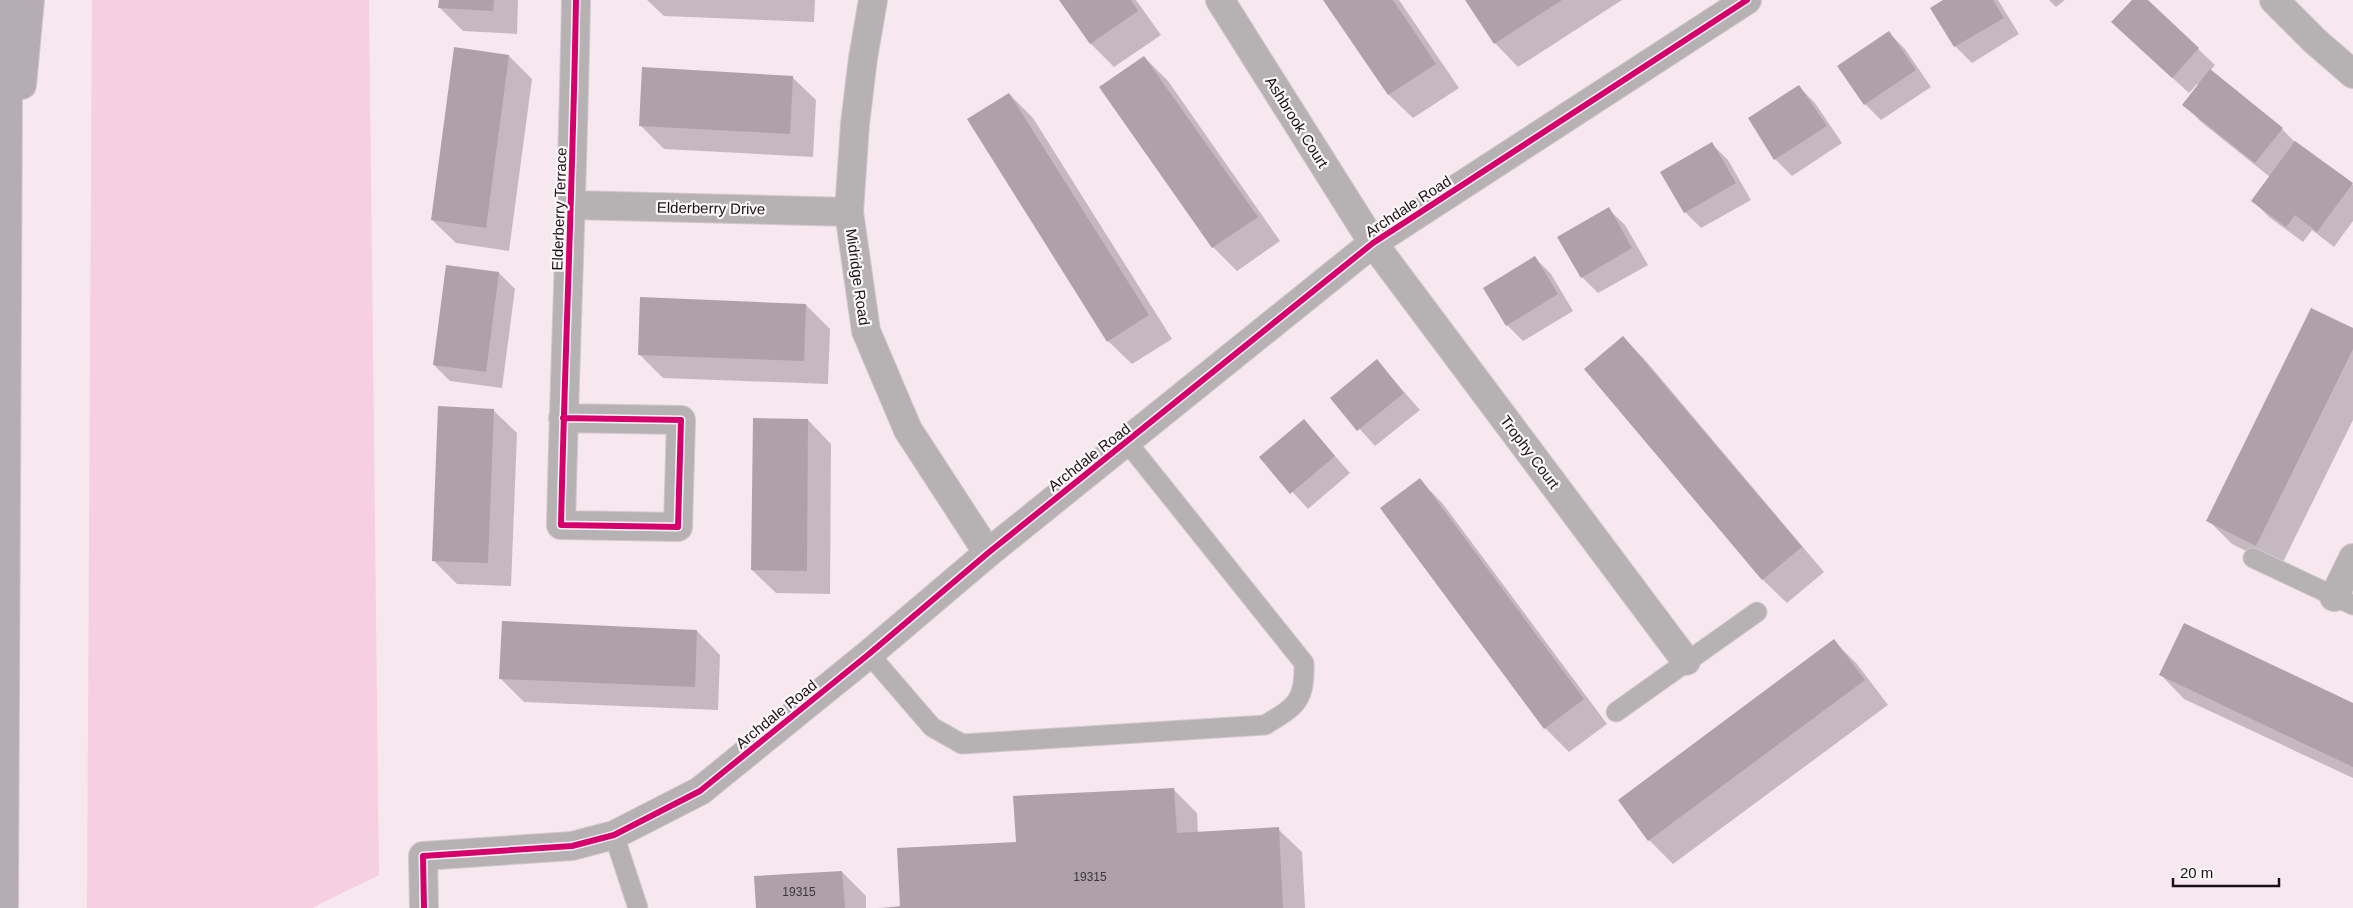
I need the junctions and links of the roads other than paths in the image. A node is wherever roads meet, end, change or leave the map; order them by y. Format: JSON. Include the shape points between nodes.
{"nodes":[{"id":1,"x":5,"y":0,"type":"edge"},
{"id":2,"x":30,"y":0,"type":"edge"},
{"id":3,"x":576,"y":0,"type":"edge"},
{"id":4,"x":873,"y":0,"type":"edge"},
{"id":5,"x":1220,"y":0,"type":"edge"},
{"id":6,"x":1747,"y":0,"type":"edge"},
{"id":7,"x":2274,"y":0,"type":"edge"},
{"id":8,"x":2353,"y":74,"type":"edge"},
{"id":9,"x":572,"y":205,"type":"junction"},
{"id":10,"x":849,"y":212,"type":"junction"},
{"id":11,"x":1373,"y":243,"type":"junction"},
{"id":12,"x":7,"y":253,"type":"junction"},
{"id":13,"x":563,"y":418,"type":"junction"},
{"id":14,"x":1127,"y":442,"type":"junction"},
{"id":15,"x":988,"y":553,"type":"junction"},
{"id":16,"x":2253,"y":558,"type":"dead end"},
{"id":17,"x":2353,"y":558,"type":"edge"},
{"id":18,"x":2344,"y":601,"type":"edge"},
{"id":19,"x":1757,"y":612,"type":"dead end"},
{"id":20,"x":869,"y":654,"type":"junction"},
{"id":21,"x":1686,"y":661,"type":"junction"},
{"id":22,"x":1616,"y":712,"type":"dead end"},
{"id":23,"x":614,"y":835,"type":"junction"},
{"id":24,"x":4,"y":908,"type":"edge"},
{"id":25,"x":424,"y":908,"type":"edge"},
{"id":26,"x":638,"y":908,"type":"edge"}],
"edges":[{"from":1,"to":12,"type":"highway"},
{"from":2,"to":12,"type":"highway"},
{"from":3,"to":9,"type":"street","name":"Elderberry Terrace"},
{"from":4,"to":10,"type":"street","name":"Midridge Road","via":[[855,124]]},
{"from":5,"to":11,"type":"street","name":"Ashbrook Court"},
{"from":6,"to":11,"type":"street","name":"Archdale Road"},
{"from":7,"to":8,"type":"street"},
{"from":9,"to":10,"type":"street","name":"Elderberry Drive"},
{"from":9,"to":13,"type":"street","name":"Elderberry Terrace"},
{"from":10,"to":15,"type":"street","name":"Midridge Road","via":[[866,331],[908,430]]},
{"from":11,"to":14,"type":"street","name":"Archdale Road"},
{"from":11,"to":21,"type":"street","name":"Trophy Court"},
{"from":12,"to":24,"type":"highway"},
{"from":13,"to":13,"type":"street","name":"Elderberry Terrace","via":[[561,525],[678,527],[681,420]]},
{"from":14,"to":15,"type":"street","name":"Archdale Road"},
{"from":14,"to":20,"type":"lane","via":[[1304,663],[1305,684],[1293,708],[1265,725],[962,744],[932,727]]},
{"from":15,"to":20,"type":"street","name":"Archdale Road"},
{"from":16,"to":18,"type":"lane"},
{"from":17,"to":18,"type":"street"},
{"from":19,"to":21,"type":"lane"},
{"from":20,"to":23,"type":"street","name":"Archdale Road","via":[[700,790]]},
{"from":21,"to":22,"type":"lane"},
{"from":23,"to":25,"type":"street","name":"Archdale Road","via":[[572,846],[423,856]]},
{"from":23,"to":26,"type":"lane"}]}
